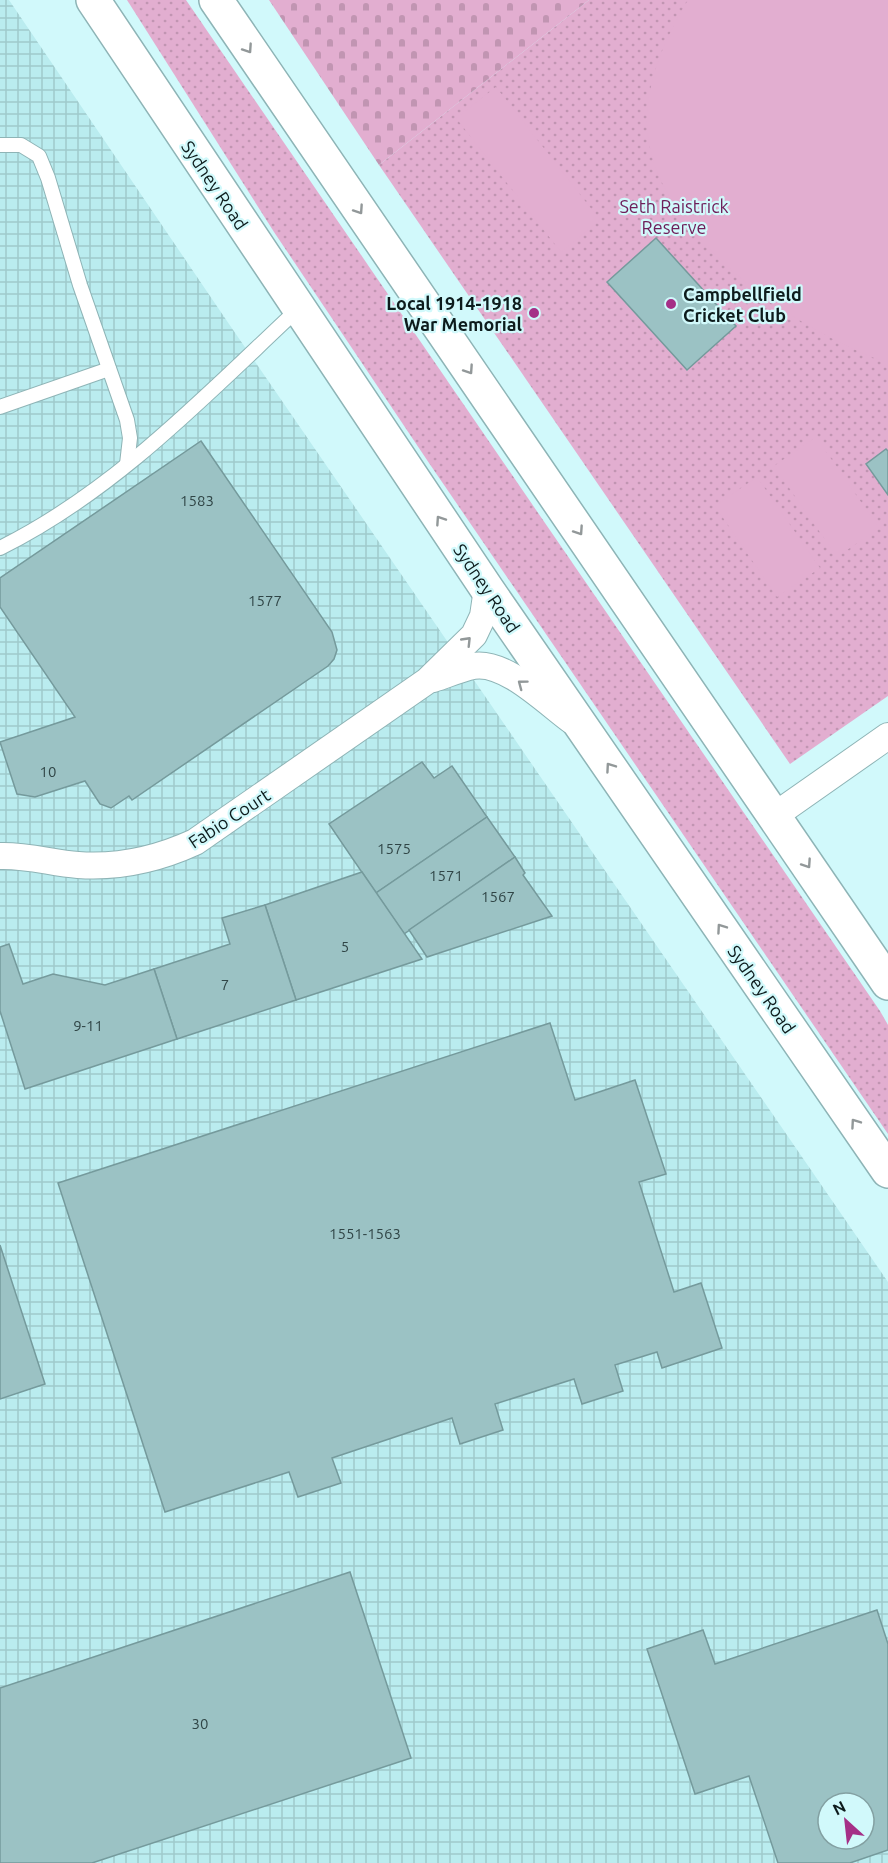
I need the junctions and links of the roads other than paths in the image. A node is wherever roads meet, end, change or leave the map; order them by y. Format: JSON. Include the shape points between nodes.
{"nodes":[{"id":1,"x":93,"y":0,"type":"edge"},
{"id":2,"x":216,"y":0,"type":"edge"},
{"id":3,"x":0,"y":145,"type":"edge"},
{"id":4,"x":298,"y":309,"type":"junction"},
{"id":5,"x":109,"y":369,"type":"junction"},
{"id":6,"x":0,"y":407,"type":"edge"},
{"id":7,"x":128,"y":464,"type":"junction"},
{"id":8,"x":0,"y":548,"type":"edge"},
{"id":9,"x":487,"y":590,"type":"junction"},
{"id":10,"x":427,"y":681,"type":"junction"},
{"id":11,"x":586,"y":732,"type":"junction"},
{"id":12,"x":888,"y":736,"type":"edge"},
{"id":13,"x":774,"y":816,"type":"junction"},
{"id":14,"x":0,"y":856,"type":"edge"},
{"id":15,"x":888,"y":983,"type":"edge"},
{"id":16,"x":888,"y":1172,"type":"edge"}],
"edges":[{"from":1,"to":4,"type":"highway","name":"Sydney Road"},
{"from":2,"to":13,"type":"highway","one_way":true},
{"from":3,"to":5,"type":"lane","via":[[21,145],[39,156]]},
{"from":4,"to":7,"type":"lane"},
{"from":9,"to":4,"type":"highway","name":"Sydney Road","one_way":true},
{"from":5,"to":6,"type":"lane"},
{"from":5,"to":7,"type":"lane","via":[[127,420]]},
{"from":7,"to":8,"type":"lane","via":[[42,527]]},
{"from":10,"to":9,"type":"street","name":"Fabio Court","one_way":true,"via":[[474,635],[483,616]]},
{"from":9,"to":11,"type":"highway","name":"Sydney Road"},
{"from":11,"to":10,"type":"street","name":"Fabio Court","one_way":true,"via":[[509,674],[491,666],[473,666]]},
{"from":10,"to":14,"type":"street","name":"Fabio Court","via":[[225,822],[173,852],[108,866]]},
{"from":16,"to":11,"type":"highway","name":"Sydney Road","one_way":true},
{"from":12,"to":13,"type":"street"},
{"from":13,"to":15,"type":"highway","one_way":true}]}
